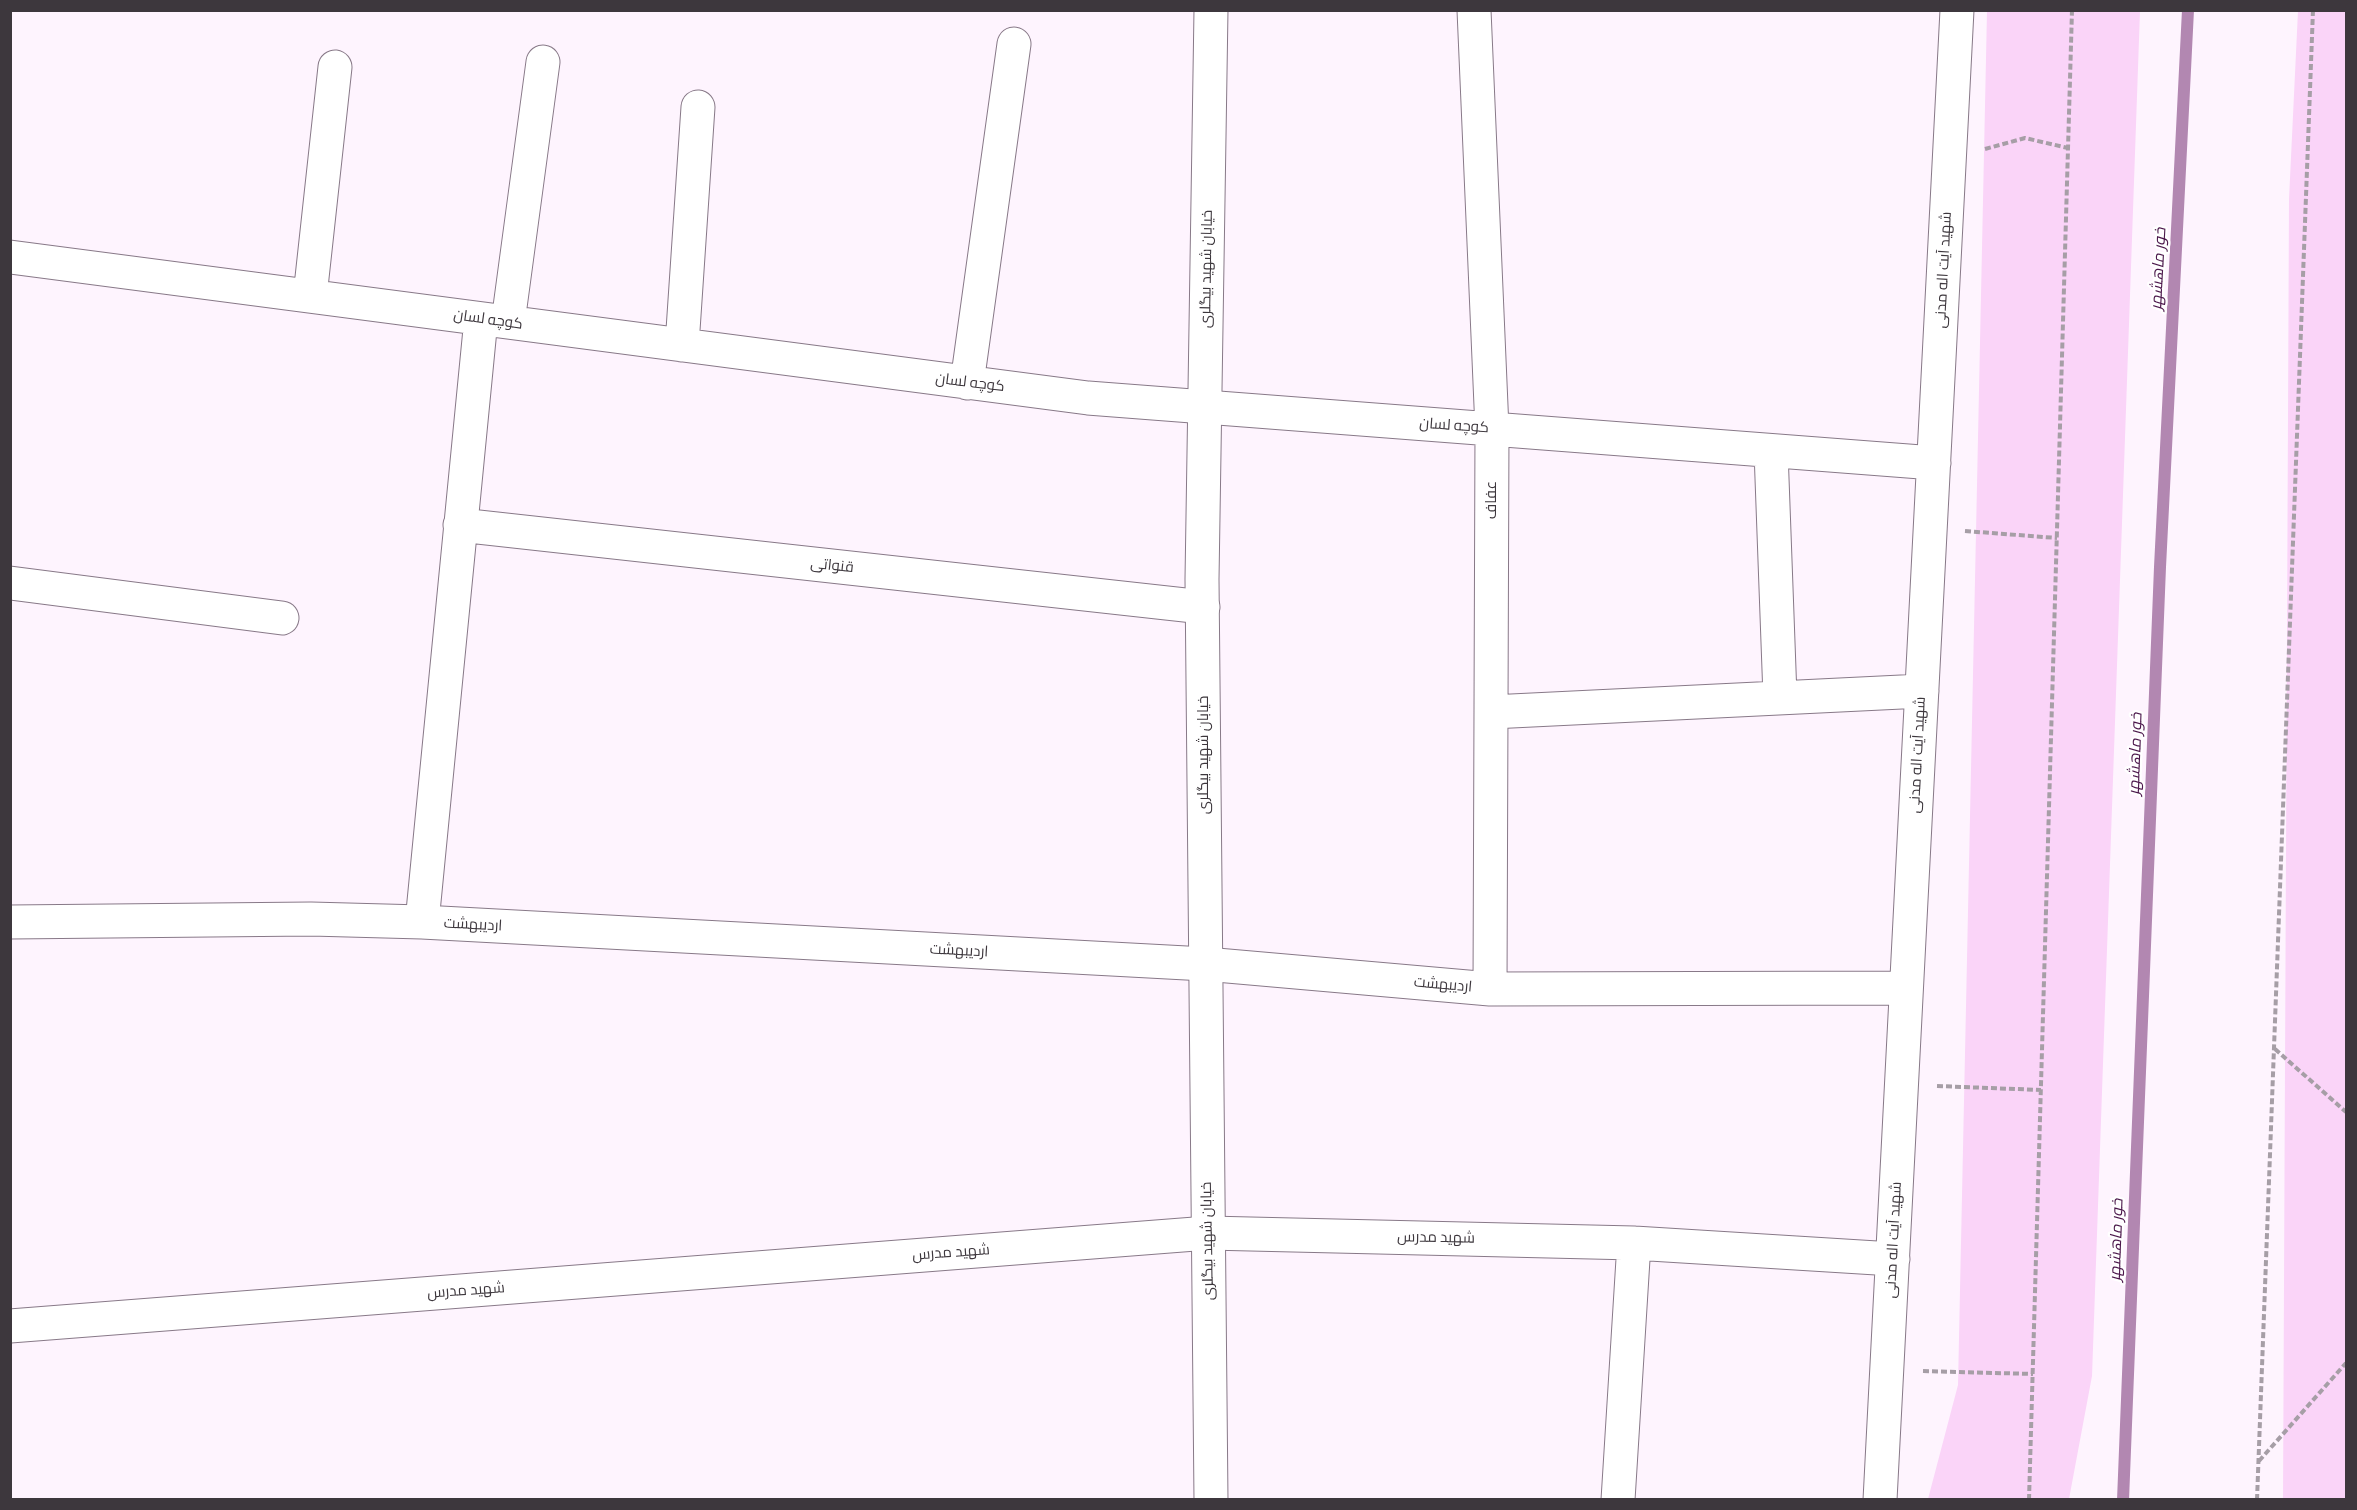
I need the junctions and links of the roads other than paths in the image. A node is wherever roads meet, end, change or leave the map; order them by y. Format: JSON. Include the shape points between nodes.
{"nodes":[{"id":1,"x":1211,"y":10,"type":"edge"},
{"id":2,"x":1474,"y":10,"type":"edge"},
{"id":3,"x":1957,"y":10,"type":"edge"},
{"id":4,"x":1014,"y":44,"type":"dead end"},
{"id":5,"x":543,"y":62,"type":"dead end"},
{"id":6,"x":335,"y":67,"type":"dead end"},
{"id":7,"x":698,"y":107,"type":"dead end"},
{"id":8,"x":10,"y":257,"type":"edge"},
{"id":9,"x":310,"y":296,"type":"junction"},
{"id":10,"x":494,"y":320,"type":"junction"},
{"id":11,"x":682,"y":345,"type":"junction"},
{"id":12,"x":966,"y":383,"type":"junction"},
{"id":13,"x":1205,"y":407,"type":"junction"},
{"id":14,"x":1492,"y":429,"type":"junction"},
{"id":15,"x":1771,"y":451,"type":"junction"},
{"id":16,"x":1934,"y":463,"type":"junction"},
{"id":17,"x":460,"y":525,"type":"junction"},
{"id":18,"x":10,"y":583,"type":"edge"},
{"id":19,"x":1203,"y":607,"type":"junction"},
{"id":20,"x":282,"y":618,"type":"dead end"},
{"id":21,"x":1922,"y":691,"type":"junction"},
{"id":22,"x":1780,"y":697,"type":"junction"},
{"id":23,"x":1491,"y":712,"type":"junction"},
{"id":24,"x":10,"y":922,"type":"edge"},
{"id":25,"x":422,"y":922,"type":"junction"},
{"id":26,"x":1205,"y":964,"type":"junction"},
{"id":27,"x":1906,"y":988,"type":"junction"},
{"id":28,"x":1490,"y":989,"type":"junction"},
{"id":29,"x":1209,"y":1233,"type":"junction"},
{"id":30,"x":1634,"y":1243,"type":"junction"},
{"id":31,"x":1893,"y":1259,"type":"junction"},
{"id":32,"x":10,"y":1326,"type":"edge"},
{"id":33,"x":1211,"y":1500,"type":"edge"},
{"id":34,"x":1618,"y":1500,"type":"edge"},
{"id":35,"x":1880,"y":1500,"type":"edge"}],
"edges":[{"from":1,"to":13,"type":"street","name":"خیابان شهید بیگلری"},
{"from":2,"to":14,"type":"street","name":"عفاف"},
{"from":3,"to":16,"type":"street","name":"شهید آیت اله مدنی"},
{"from":4,"to":12,"type":"street"},
{"from":5,"to":10,"type":"street"},
{"from":6,"to":9,"type":"street"},
{"from":7,"to":11,"type":"street"},
{"from":8,"to":9,"type":"street","name":"کوچه لسان"},
{"from":9,"to":10,"type":"street","name":"کوچه لسان"},
{"from":10,"to":11,"type":"street","name":"کوچه لسان"},
{"from":10,"to":17,"type":"street"},
{"from":11,"to":12,"type":"street","name":"کوچه لسان"},
{"from":12,"to":13,"type":"street","name":"کوچه لسان"},
{"from":13,"to":14,"type":"street","name":"کوچه لسان"},
{"from":13,"to":19,"type":"street","name":"خیابان شهید بیگلری"},
{"from":14,"to":15,"type":"street","name":"کوچه لسان"},
{"from":14,"to":23,"type":"street","name":"عفاف"},
{"from":15,"to":16,"type":"street","name":"کوچه لسان"},
{"from":15,"to":22,"type":"street"},
{"from":16,"to":21,"type":"street","name":"شهید آیت اله مدنی"},
{"from":17,"to":19,"type":"street","name":"قنواتی"},
{"from":17,"to":25,"type":"street"},
{"from":18,"to":20,"type":"street"},
{"from":19,"to":26,"type":"street","name":"خیابان شهید بیگلری"},
{"from":21,"to":22,"type":"street"},
{"from":21,"to":27,"type":"street","name":"شهید آیت اله مدنی"},
{"from":22,"to":23,"type":"street"},
{"from":23,"to":28,"type":"street","name":"عفاف"},
{"from":24,"to":25,"type":"street","name":"اردیبهشت"},
{"from":25,"to":26,"type":"street","name":"اردیبهشت"},
{"from":26,"to":28,"type":"street","name":"اردیبهشت"},
{"from":26,"to":29,"type":"street","name":"خیابان شهید بیگلری"},
{"from":27,"to":28,"type":"street","name":"اردیبهشت"},
{"from":27,"to":31,"type":"street","name":"شهید آیت اله مدنی"},
{"from":29,"to":30,"type":"street","name":"شهید مدرس"},
{"from":29,"to":32,"type":"street","name":"شهید مدرس"},
{"from":29,"to":33,"type":"street","name":"خیابان شهید بیگلری"},
{"from":30,"to":31,"type":"street","name":"شهید مدرس"},
{"from":30,"to":34,"type":"street"},
{"from":31,"to":35,"type":"street","name":"شهید آیت اله مدنی"}]}
